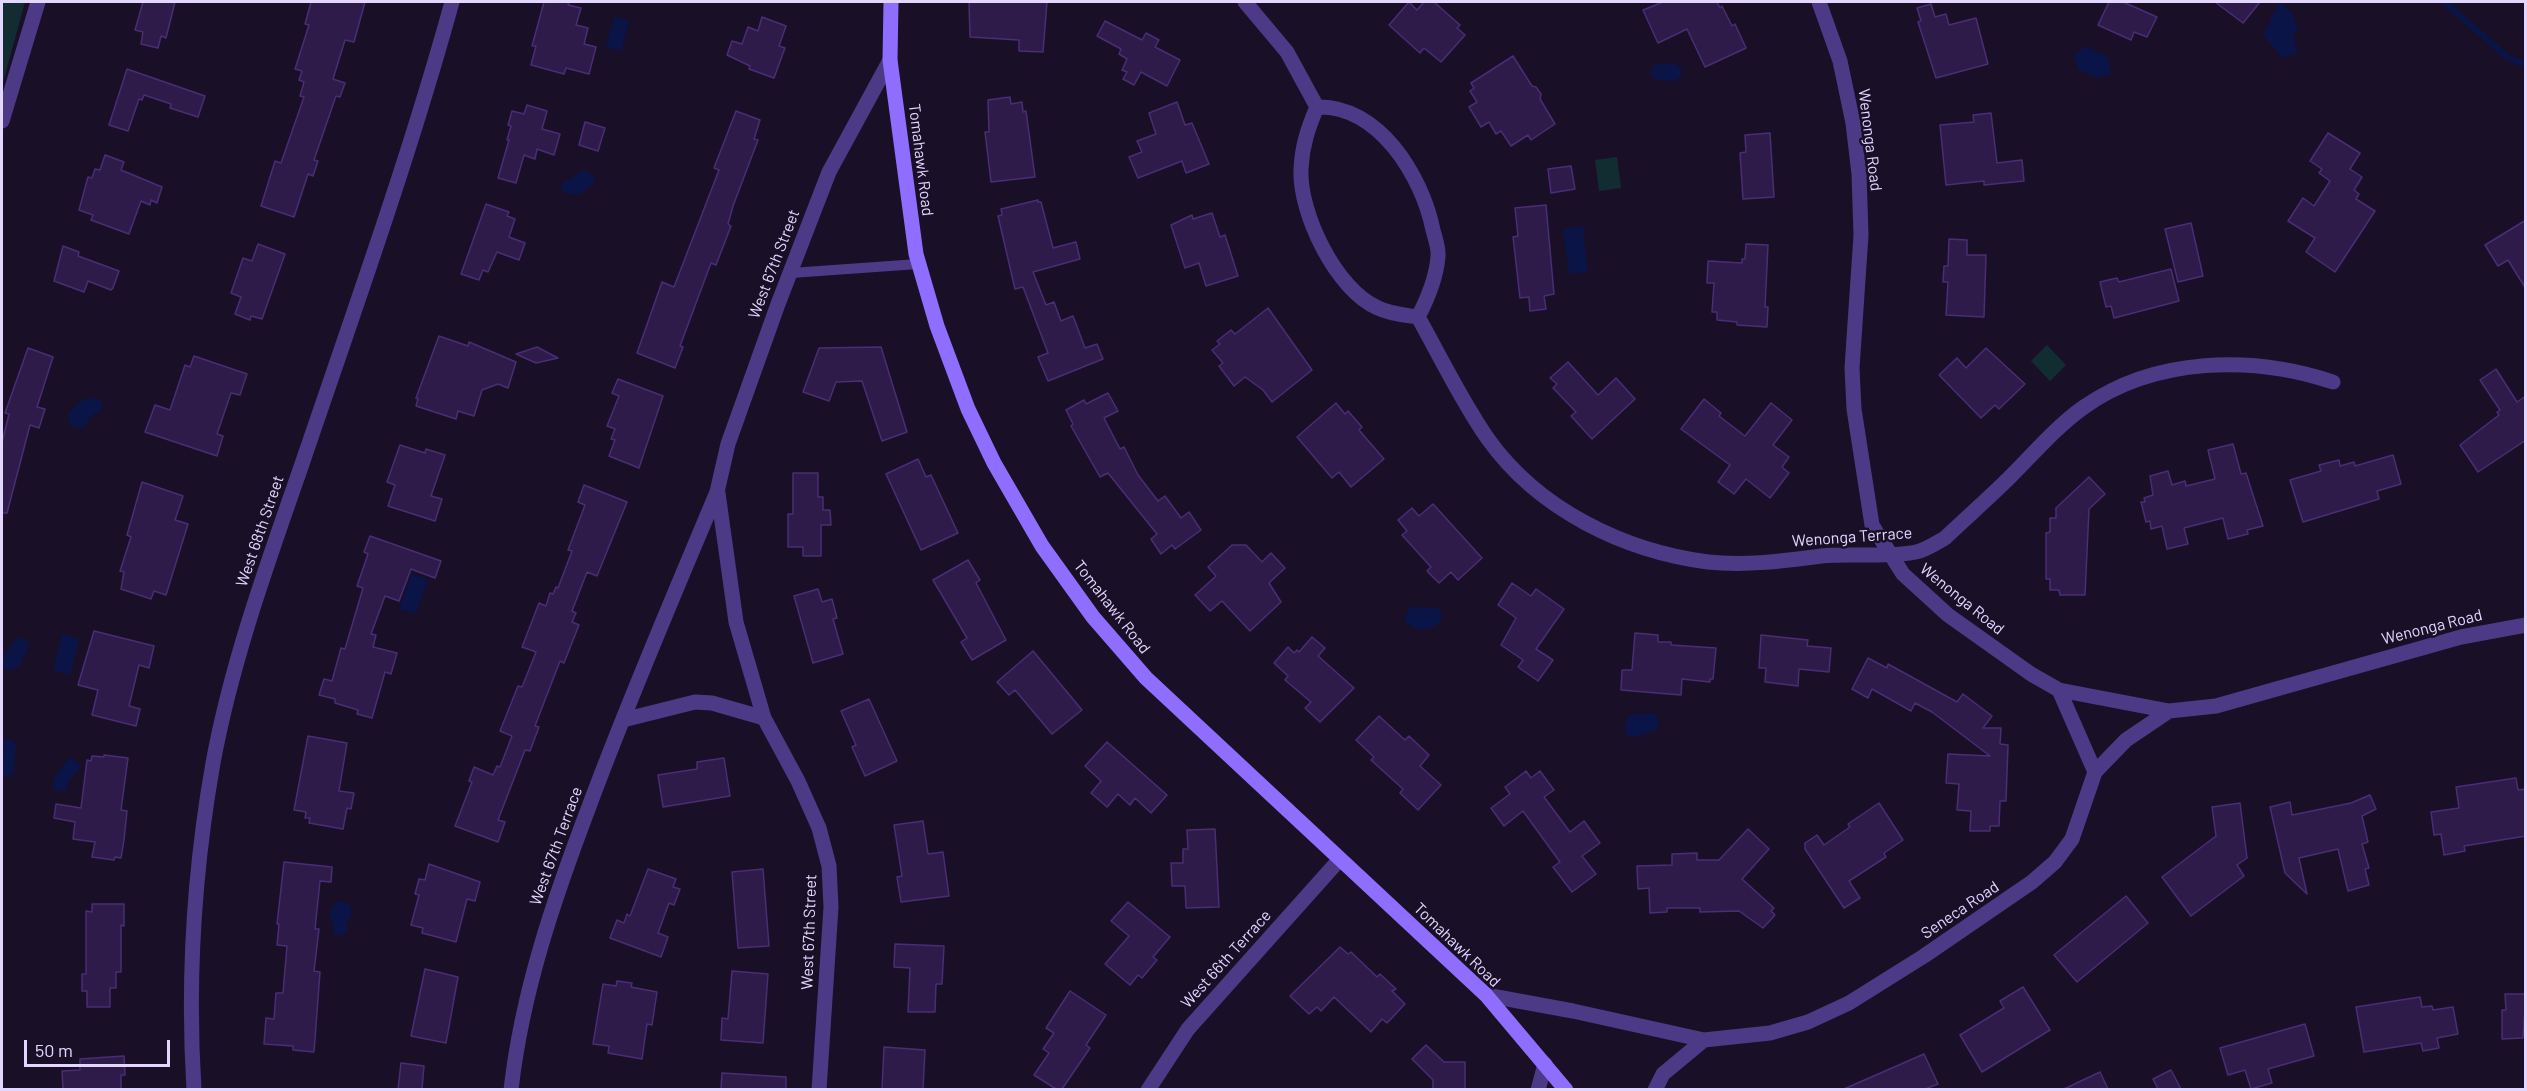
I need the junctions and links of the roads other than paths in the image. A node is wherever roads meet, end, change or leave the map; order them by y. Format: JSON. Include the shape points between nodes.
{"nodes":[{"id":1,"x":38,"y":2,"type":"edge"},
{"id":2,"x":452,"y":2,"type":"edge"},
{"id":3,"x":891,"y":2,"type":"edge"},
{"id":4,"x":1245,"y":2,"type":"edge"},
{"id":5,"x":1819,"y":2,"type":"edge"},
{"id":6,"x":890,"y":60,"type":"junction"},
{"id":7,"x":1317,"y":107,"type":"junction"},
{"id":8,"x":2,"y":121,"type":"edge"},
{"id":9,"x":918,"y":264,"type":"junction"},
{"id":10,"x":791,"y":273,"type":"junction"},
{"id":11,"x":1418,"y":317,"type":"junction"},
{"id":12,"x":2333,"y":382,"type":"dead end"},
{"id":13,"x":717,"y":492,"type":"junction"},
{"id":14,"x":1889,"y":553,"type":"junction"},
{"id":15,"x":662,"y":624,"type":"joint"},
{"id":16,"x":2526,"y":625,"type":"edge"},
{"id":17,"x":2059,"y":690,"type":"junction"},
{"id":18,"x":2169,"y":711,"type":"junction"},
{"id":19,"x":764,"y":718,"type":"junction"},
{"id":20,"x":623,"y":720,"type":"junction"},
{"id":21,"x":2095,"y":772,"type":"junction"},
{"id":22,"x":1340,"y":859,"type":"junction"},
{"id":23,"x":1485,"y":995,"type":"junction"},
{"id":24,"x":1704,"y":1040,"type":"junction"},
{"id":25,"x":1545,"y":1064,"type":"junction"},
{"id":26,"x":194,"y":1089,"type":"edge"},
{"id":27,"x":512,"y":1089,"type":"edge"},
{"id":28,"x":819,"y":1089,"type":"edge"},
{"id":29,"x":1148,"y":1089,"type":"edge"},
{"id":30,"x":1538,"y":1089,"type":"edge"},
{"id":31,"x":1566,"y":1089,"type":"edge"},
{"id":32,"x":1655,"y":1089,"type":"edge"}],
"edges":[{"from":1,"to":8,"type":"street"},
{"from":2,"to":26,"type":"street","name":"West 68th Street","via":[[397,189],[230,686],[200,844],[192,921]]},
{"from":3,"to":6,"type":"street","name":"Tomahawk Road"},
{"from":4,"to":7,"type":"street","via":[[1287,52]]},
{"from":5,"to":14,"type":"street","name":"Wenonga Road","via":[[1840,61],[1854,133],[1861,234],[1852,368],[1854,409],[1872,525]]},
{"from":6,"to":9,"type":"street","name":"Tomahawk Road"},
{"from":6,"to":10,"type":"street","name":"West 67th Street","via":[[829,172]]},
{"from":7,"to":11,"type":"street","via":[[1305,135],[1301,172],[1308,213],[1326,253],[1349,289],[1386,310]]},
{"from":7,"to":11,"type":"street","via":[[1333,107],[1375,127],[1401,155],[1427,201],[1438,255],[1430,295]]},
{"from":9,"to":10,"type":"lane"},
{"from":9,"to":22,"type":"street","name":"Tomahawk Road","via":[[968,409],[1042,546],[1093,617],[1146,678]]},
{"from":10,"to":13,"type":"street","name":"West 67th Street","via":[[728,444]]},
{"from":11,"to":14,"type":"street","name":"Wenonga Terrace","via":[[1488,439],[1509,463],[1548,499],[1612,537],[1665,554],[1709,562],[1750,563]]},
{"from":12,"to":14,"type":"street","name":"Wenonga Terrace","via":[[2286,369],[2214,366],[2183,368],[2123,385],[2083,407],[2064,423],[1945,538],[1917,552]]},
{"from":13,"to":15,"type":"street","name":"West 67th Street"},
{"from":13,"to":19,"type":"street","name":"West 67th Street","via":[[736,622]]},
{"from":14,"to":17,"type":"street","name":"Wenonga Road","via":[[1903,574],[1948,615]]},
{"from":15,"to":20,"type":"street","name":"West 67th Terrace"},
{"from":16,"to":18,"type":"street","name":"Wenonga Road","via":[[2462,637],[2227,704]]},
{"from":17,"to":18,"type":"street","name":"Wenonga Road"},
{"from":17,"to":21,"type":"street"},
{"from":18,"to":21,"type":"street","via":[[2126,741]]},
{"from":19,"to":20,"type":"street","via":[[695,702]]},
{"from":19,"to":28,"type":"street","name":"West 67th Street","via":[[819,828],[829,866],[831,907]]},
{"from":20,"to":27,"type":"street","name":"West 67th Terrace","via":[[564,871],[544,934],[527,1001]]},
{"from":21,"to":24,"type":"street","name":"Seneca Road","via":[[2072,839],[2055,862],[1986,915],[1849,1003],[1808,1022],[1770,1033]]},
{"from":22,"to":23,"type":"street","name":"Tomahawk Road"},
{"from":22,"to":29,"type":"street","name":"West 66th Terrace","via":[[1188,1029]]},
{"from":23,"to":24,"type":"street","name":"Seneca Road"},
{"from":23,"to":25,"type":"street","name":"Tomahawk Road"},
{"from":24,"to":32,"type":"street","via":[[1664,1074]]},
{"from":25,"to":30,"type":"street"},
{"from":25,"to":31,"type":"street","name":"Tomahawk Road"}]}
